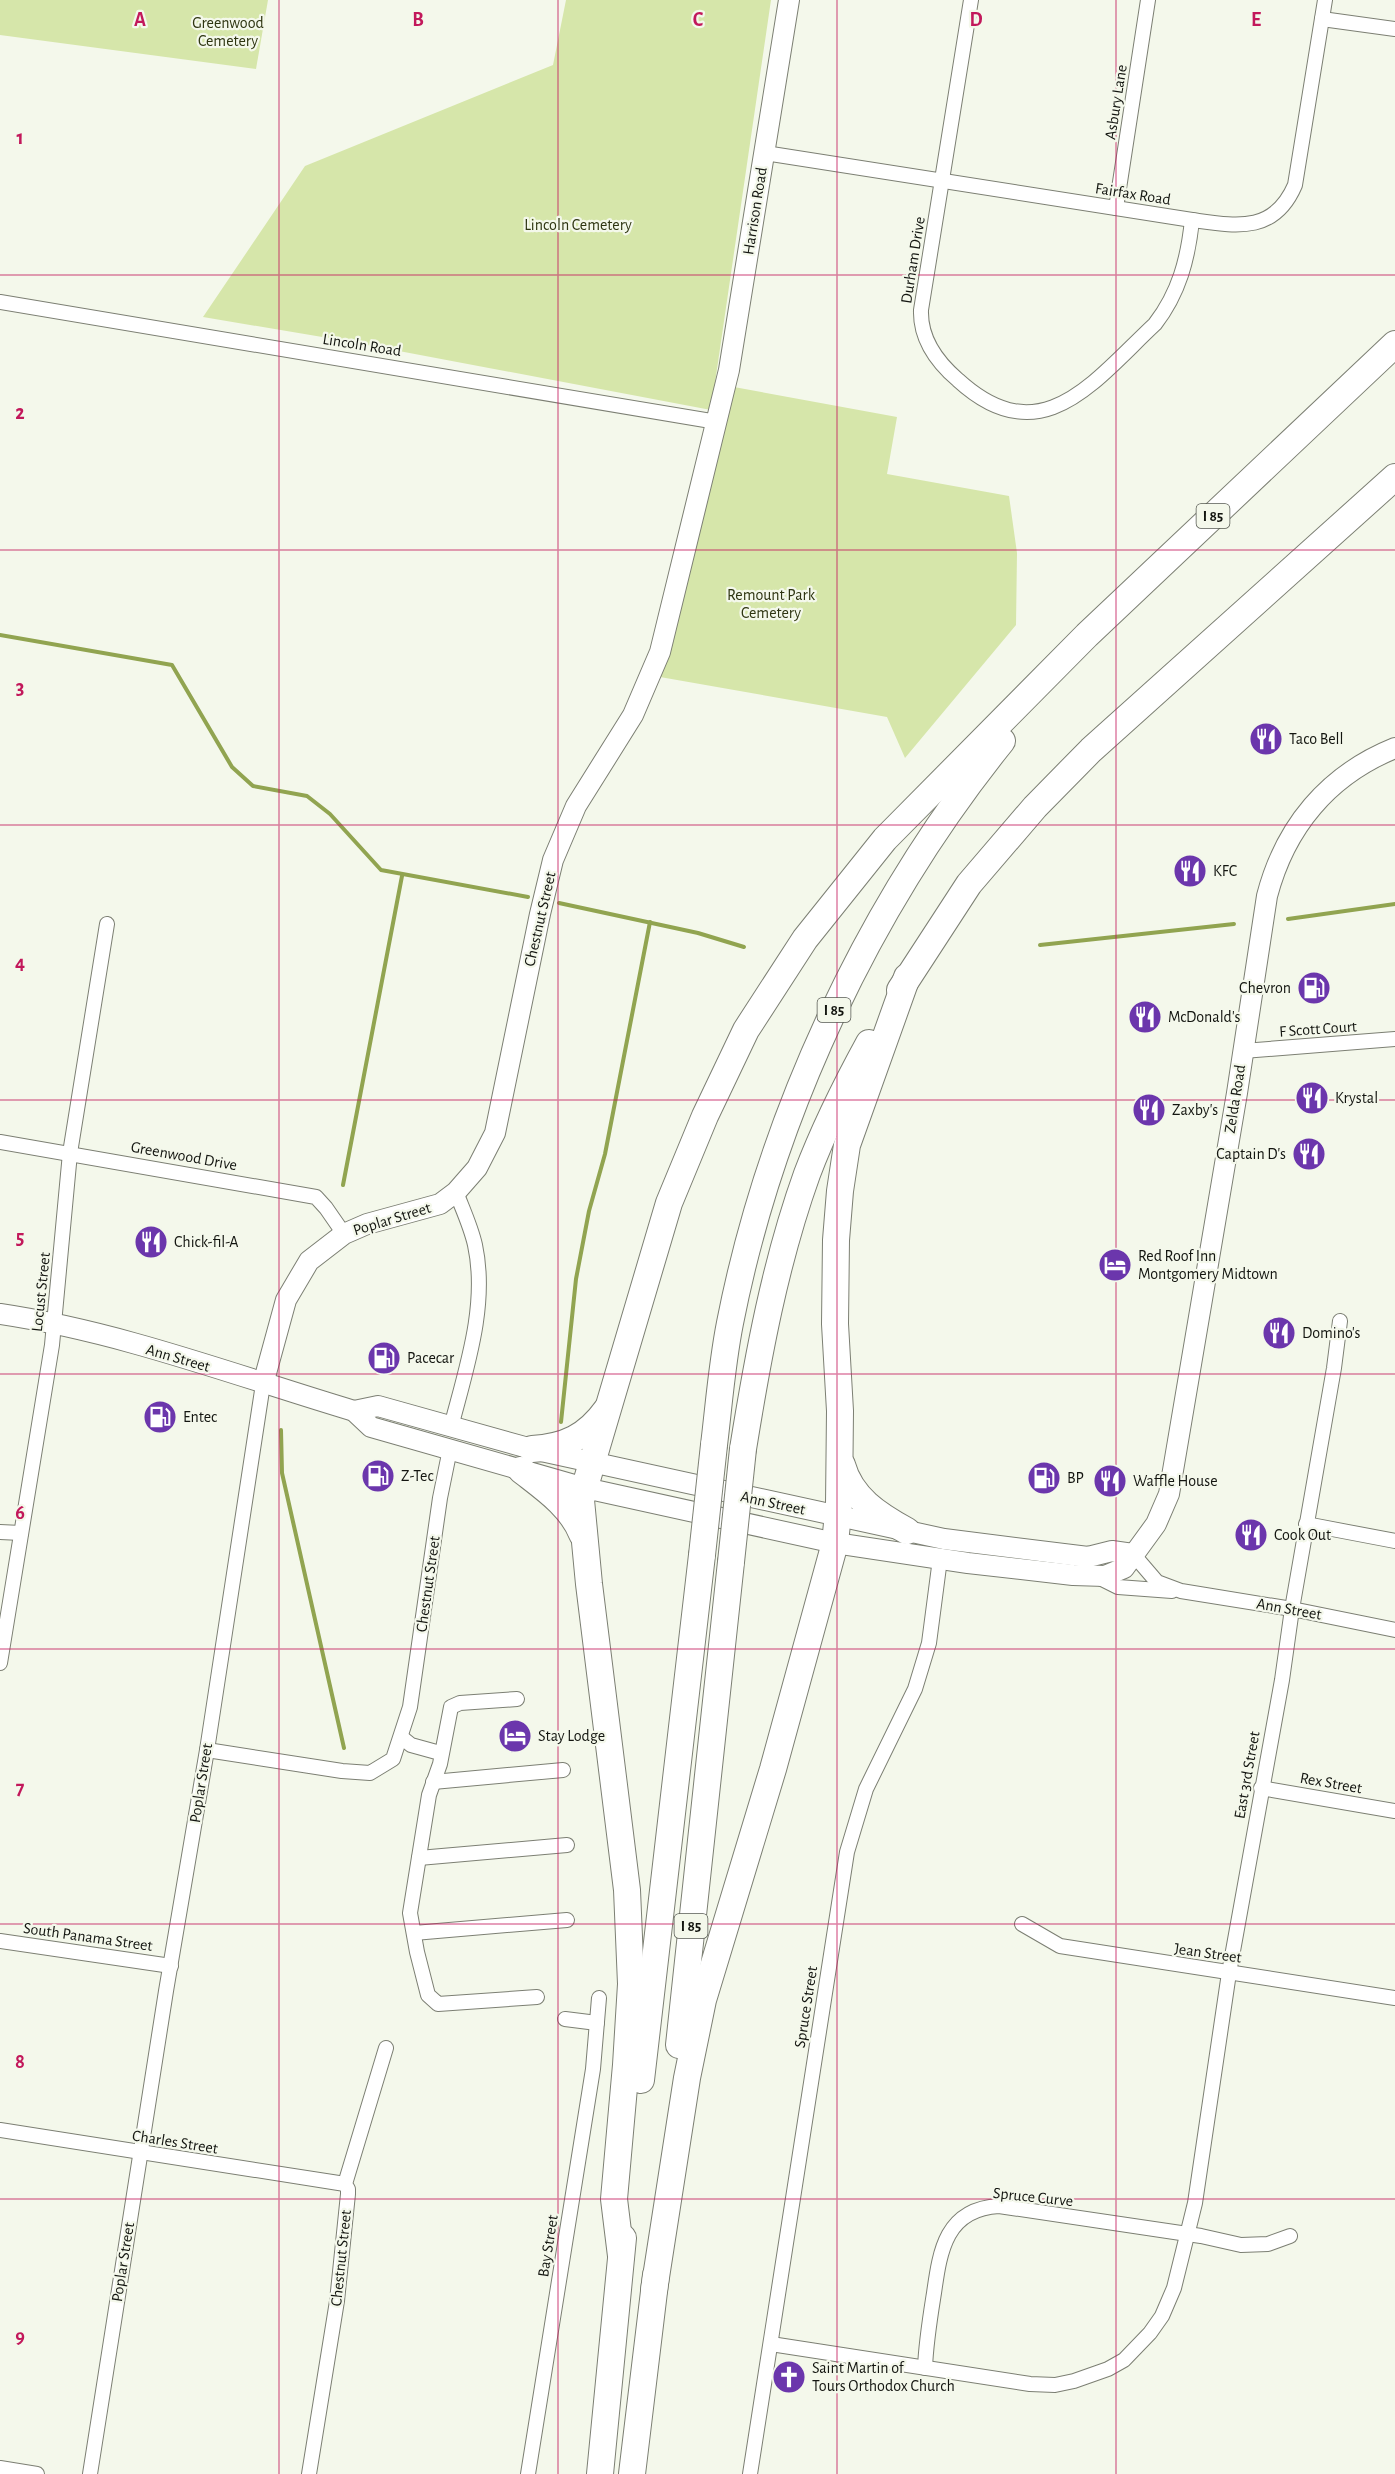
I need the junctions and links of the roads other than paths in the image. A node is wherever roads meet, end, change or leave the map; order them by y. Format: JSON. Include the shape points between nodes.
{"nodes":[{"id":1,"x":789,"y":0,"type":"edge"},
{"id":2,"x":971,"y":0,"type":"edge"},
{"id":3,"x":1148,"y":0,"type":"edge"},
{"id":4,"x":1325,"y":0,"type":"edge"},
{"id":5,"x":1323,"y":19,"type":"junction"},
{"id":6,"x":1395,"y":29,"type":"edge"},
{"id":7,"x":765,"y":153,"type":"junction"},
{"id":8,"x":942,"y":181,"type":"junction"},
{"id":9,"x":1116,"y":208,"type":"junction"},
{"id":10,"x":1192,"y":220,"type":"junction"},
{"id":11,"x":0,"y":302,"type":"edge"},
{"id":12,"x":1395,"y":344,"type":"edge"},
{"id":13,"x":717,"y":422,"type":"junction"},
{"id":14,"x":1395,"y":477,"type":"edge"},
{"id":15,"x":1087,"y":635,"type":"junction"},
{"id":16,"x":1395,"y":748,"type":"edge"},
{"id":17,"x":107,"y":924,"type":"dead end"},
{"id":18,"x":907,"y":977,"type":"junction"},
{"id":19,"x":1395,"y":1040,"type":"edge"},
{"id":20,"x":1243,"y":1051,"type":"junction"},
{"id":21,"x":0,"y":1142,"type":"edge"},
{"id":22,"x":70,"y":1153,"type":"junction"},
{"id":23,"x":456,"y":1192,"type":"junction"},
{"id":24,"x":344,"y":1234,"type":"junction"},
{"id":25,"x":0,"y":1314,"type":"edge"},
{"id":26,"x":1340,"y":1321,"type":"dead end"},
{"id":27,"x":56,"y":1323,"type":"junction"},
{"id":28,"x":263,"y":1384,"type":"junction"},
{"id":29,"x":610,"y":1404,"type":"junction"},
{"id":30,"x":354,"y":1411,"type":"junction"},
{"id":31,"x":451,"y":1427,"type":"junction"},
{"id":32,"x":450,"y":1449,"type":"junction"},
{"id":33,"x":840,"y":1458,"type":"junction"},
{"id":34,"x":526,"y":1460,"type":"junction"},
{"id":35,"x":593,"y":1463,"type":"junction"},
{"id":36,"x":585,"y":1488,"type":"junction"},
{"id":37,"x":839,"y":1518,"type":"junction"},
{"id":38,"x":1306,"y":1524,"type":"junction"},
{"id":39,"x":907,"y":1531,"type":"junction"},
{"id":40,"x":0,"y":1532,"type":"edge"},
{"id":41,"x":21,"y":1533,"type":"junction"},
{"id":42,"x":1395,"y":1541,"type":"edge"},
{"id":43,"x":835,"y":1543,"type":"junction"},
{"id":44,"x":585,"y":1544,"type":"junction"},
{"id":45,"x":1133,"y":1554,"type":"junction"},
{"id":46,"x":940,"y":1559,"type":"junction"},
{"id":47,"x":1096,"y":1576,"type":"junction"},
{"id":48,"x":1183,"y":1591,"type":"junction"},
{"id":49,"x":1292,"y":1609,"type":"junction"},
{"id":50,"x":1395,"y":1630,"type":"edge"},
{"id":51,"x":0,"y":1663,"type":"edge"},
{"id":52,"x":517,"y":1698,"type":"dead end"},
{"id":53,"x":401,"y":1737,"type":"junction"},
{"id":54,"x":207,"y":1750,"type":"junction"},
{"id":55,"x":440,"y":1753,"type":"junction"},
{"id":56,"x":563,"y":1770,"type":"dead end"},
{"id":57,"x":433,"y":1782,"type":"junction"},
{"id":58,"x":1261,"y":1788,"type":"junction"},
{"id":59,"x":1395,"y":1811,"type":"edge"},
{"id":60,"x":567,"y":1845,"type":"dead end"},
{"id":61,"x":419,"y":1858,"type":"junction"},
{"id":62,"x":567,"y":1920,"type":"dead end"},
{"id":63,"x":1022,"y":1924,"type":"dead end"},
{"id":64,"x":414,"y":1934,"type":"junction"},
{"id":65,"x":0,"y":1941,"type":"edge"},
{"id":66,"x":171,"y":1966,"type":"junction"},
{"id":67,"x":1229,"y":1973,"type":"junction"},
{"id":68,"x":537,"y":1997,"type":"dead end"},
{"id":69,"x":599,"y":1998,"type":"dead end"},
{"id":70,"x":1395,"y":1998,"type":"edge"},
{"id":71,"x":565,"y":2019,"type":"dead end"},
{"id":72,"x":597,"y":2022,"type":"junction"},
{"id":73,"x":386,"y":2048,"type":"dead end"},
{"id":74,"x":0,"y":2130,"type":"edge"},
{"id":75,"x":140,"y":2153,"type":"junction"},
{"id":76,"x":345,"y":2184,"type":"junction"},
{"id":77,"x":1187,"y":2235,"type":"junction"},
{"id":78,"x":1290,"y":2236,"type":"dead end"},
{"id":79,"x":621,"y":2256,"type":"junction"},
{"id":80,"x":654,"y":2290,"type":"junction"},
{"id":81,"x":771,"y":2344,"type":"junction"},
{"id":82,"x":925,"y":2368,"type":"junction"},
{"id":83,"x":0,"y":2468,"type":"edge"},
{"id":84,"x":37,"y":2474,"type":"edge"},
{"id":85,"x":90,"y":2474,"type":"edge"},
{"id":86,"x":309,"y":2474,"type":"edge"},
{"id":87,"x":528,"y":2474,"type":"edge"},
{"id":88,"x":600,"y":2474,"type":"edge"},
{"id":89,"x":632,"y":2474,"type":"edge"},
{"id":90,"x":750,"y":2474,"type":"edge"}],
"edges":[{"from":1,"to":7,"type":"main road","name":"Harrison Road"},
{"from":2,"to":8,"type":"street","name":"Durham Drive"},
{"from":3,"to":9,"type":"street","name":"Asbury Lane"},
{"from":4,"to":5,"type":"street","name":"Fairfax Road"},
{"from":5,"to":6,"type":"street"},
{"from":5,"to":10,"type":"street","name":"Fairfax Road","via":[[1299,170],[1290,197],[1274,214],[1252,224]]},
{"from":7,"to":8,"type":"street","name":"Fairfax Road"},
{"from":7,"to":13,"type":"main road","name":"Harrison Road"},
{"from":8,"to":9,"type":"street","name":"Fairfax Road"},
{"from":8,"to":10,"type":"street","name":"Durham Drive","via":[[921,310],[922,332],[938,360],[969,391],[990,404],[1017,411],[1046,410],[1072,400],[1155,324],[1182,277]]},
{"from":9,"to":10,"type":"street","name":"Fairfax Road"},
{"from":11,"to":13,"type":"street","name":"Lincoln Road"},
{"from":12,"to":15,"type":"highway","number":"I 85"},
{"from":13,"to":23,"type":"main road","name":"Chestnut Street","via":[[660,652],[633,715],[576,806],[559,844],[540,914],[495,1134],[477,1168]]},
{"from":14,"to":18,"type":"highway","number":"I 85","via":[[1067,774],[969,884]]},
{"from":15,"to":29,"type":"highway","via":[[885,839],[805,939],[746,1030],[669,1203]]},
{"from":15,"to":79,"type":"highway","number":"I 85","bridge":true,"via":[[990,756],[886,910],[827,1026],[759,1203],[730,1324],[714,1444]]},
{"from":16,"to":20,"type":"main road","name":"Zelda Road","via":[[1371,758],[1322,794],[1293,830],[1267,896]]},
{"from":17,"to":22,"type":"street","name":"Locust Street"},
{"from":18,"to":33,"type":"highway","via":[[847,1145],[840,1191],[835,1324]]},
{"from":18,"to":80,"type":"highway","number":"I 85","bridge":true,"via":[[837,1103],[807,1174],[758,1353],[742,1449]]},
{"from":19,"to":20,"type":"street","name":"F Scott Court"},
{"from":20,"to":45,"type":"main road","name":"Zelda Road","via":[[1169,1494],[1156,1524]]},
{"from":21,"to":22,"type":"street","name":"Greenwood Drive"},
{"from":22,"to":24,"type":"street","name":"Greenwood Drive","via":[[316,1197]]},
{"from":22,"to":27,"type":"street","name":"Locust Street"},
{"from":23,"to":24,"type":"main road","name":"Poplar Street","via":[[440,1204]]},
{"from":23,"to":31,"type":"street","via":[[475,1247],[478,1292],[475,1329]]},
{"from":24,"to":28,"type":"main road","name":"Poplar Street","via":[[309,1261],[288,1297]]},
{"from":25,"to":27,"type":"main road","name":"Ann Street"},
{"from":26,"to":38,"type":"street","name":"East 3rd Street"},
{"from":27,"to":28,"type":"main road","name":"Ann Street"},
{"from":27,"to":41,"type":"street","name":"Locust Street"},
{"from":28,"to":30,"type":"main road","name":"Ann Street"},
{"from":28,"to":54,"type":"street","name":"Poplar Street"},
{"from":29,"to":34,"type":"highway","via":[[598,1422],[575,1440]]},
{"from":29,"to":35,"type":"highway"},
{"from":30,"to":31,"type":"main road","name":"Ann Street","via":[[378,1406]]},
{"from":30,"to":32,"type":"main road","name":"Ann Street","via":[[371,1427]]},
{"from":31,"to":34,"type":"main road","name":"Ann Street"},
{"from":32,"to":34,"type":"main road","name":"Ann Street"},
{"from":32,"to":53,"type":"street","name":"Chestnut Street","via":[[407,1720]]},
{"from":33,"to":37,"type":"highway"},
{"from":33,"to":39,"type":"highway","via":[[854,1492]]},
{"from":34,"to":35,"type":"main road","name":"Ann Street"},
{"from":34,"to":36,"type":"main road","name":"Ann Street"},
{"from":34,"to":44,"type":"highway","via":[[576,1519]]},
{"from":35,"to":36,"type":"highway"},
{"from":35,"to":37,"type":"main road","name":"Ann Street"},
{"from":36,"to":43,"type":"main road","name":"Ann Street"},
{"from":36,"to":44,"type":"highway","via":[[581,1500]]},
{"from":37,"to":39,"type":"main road","name":"Ann Street"},
{"from":37,"to":43,"type":"highway"},
{"from":38,"to":42,"type":"street"},
{"from":38,"to":49,"type":"street","name":"East 3rd Street"},
{"from":39,"to":45,"type":"main road","name":"Ann Street","via":[[1088,1557],[1113,1551]]},
{"from":40,"to":41,"type":"street"},
{"from":41,"to":51,"type":"street","name":"Locust Street"},
{"from":43,"to":46,"type":"main road","name":"Ann Street"},
{"from":43,"to":80,"type":"highway","via":[[773,1769],[703,2000]]},
{"from":44,"to":79,"type":"highway","via":[[627,1890],[631,1984],[614,2199]]},
{"from":45,"to":47,"type":"main road","name":"Zelda Road","via":[[1124,1568]]},
{"from":45,"to":48,"type":"street","name":"Ann Street","via":[[1157,1582]]},
{"from":46,"to":47,"type":"main road","name":"Ann Street"},
{"from":46,"to":81,"type":"street","name":"Spruce Street","via":[[929,1643],[918,1678],[866,1789],[847,1852]]},
{"from":47,"to":48,"type":"street","name":"Ann Street","via":[[1118,1587]]},
{"from":48,"to":49,"type":"street","name":"Ann Street"},
{"from":49,"to":50,"type":"street","name":"Ann Street"},
{"from":49,"to":58,"type":"street","name":"East 3rd Street"},
{"from":52,"to":55,"type":"street","via":[[451,1707]]},
{"from":53,"to":54,"type":"street","name":"Chestnut Street","via":[[393,1759],[370,1773]]},
{"from":53,"to":55,"type":"street","via":[[411,1745]]},
{"from":54,"to":66,"type":"street","name":"Poplar Street"},
{"from":55,"to":57,"type":"street"},
{"from":56,"to":57,"type":"street"},
{"from":57,"to":61,"type":"street"},
{"from":58,"to":59,"type":"street","name":"Rex Street"},
{"from":58,"to":67,"type":"street","name":"East 3rd Street"},
{"from":60,"to":61,"type":"street"},
{"from":61,"to":64,"type":"street","via":[[410,1913]]},
{"from":62,"to":64,"type":"street"},
{"from":63,"to":67,"type":"street","name":"Jean Street","via":[[1060,1946]]},
{"from":64,"to":68,"type":"street","via":[[428,1995],[438,2004]]},
{"from":65,"to":66,"type":"street","name":"South Panama Street"},
{"from":66,"to":75,"type":"street","name":"Poplar Street"},
{"from":67,"to":70,"type":"street","name":"Jean Street"},
{"from":67,"to":77,"type":"street","name":"East 3rd Street"},
{"from":69,"to":72,"type":"street","name":"Bay Street"},
{"from":71,"to":72,"type":"street"},
{"from":72,"to":87,"type":"street","name":"Bay Street","via":[[593,2069]]},
{"from":73,"to":76,"type":"street","name":"Chestnut Street"},
{"from":74,"to":75,"type":"street","name":"Charles Street"},
{"from":75,"to":76,"type":"street","name":"Charles Street"},
{"from":75,"to":85,"type":"street","name":"Poplar Street"},
{"from":76,"to":86,"type":"street","name":"Chestnut Street","via":[[348,2194],[337,2301]]},
{"from":77,"to":78,"type":"street","name":"Spruce Curve","via":[[1252,2245]]},
{"from":77,"to":82,"type":"street","via":[[1174,2288],[1162,2316],[1138,2348],[1108,2369],[1074,2381],[1045,2385]]},
{"from":77,"to":82,"type":"street","name":"Spruce Curve","via":[[999,2206],[979,2209],[956,2224],[943,2244]]},
{"from":79,"to":88,"type":"highway","number":"I 85"},
{"from":80,"to":89,"type":"highway","number":"I 85"},
{"from":81,"to":82,"type":"street"},
{"from":81,"to":90,"type":"street","name":"Spruce Street"},
{"from":83,"to":84,"type":"street"}]}
